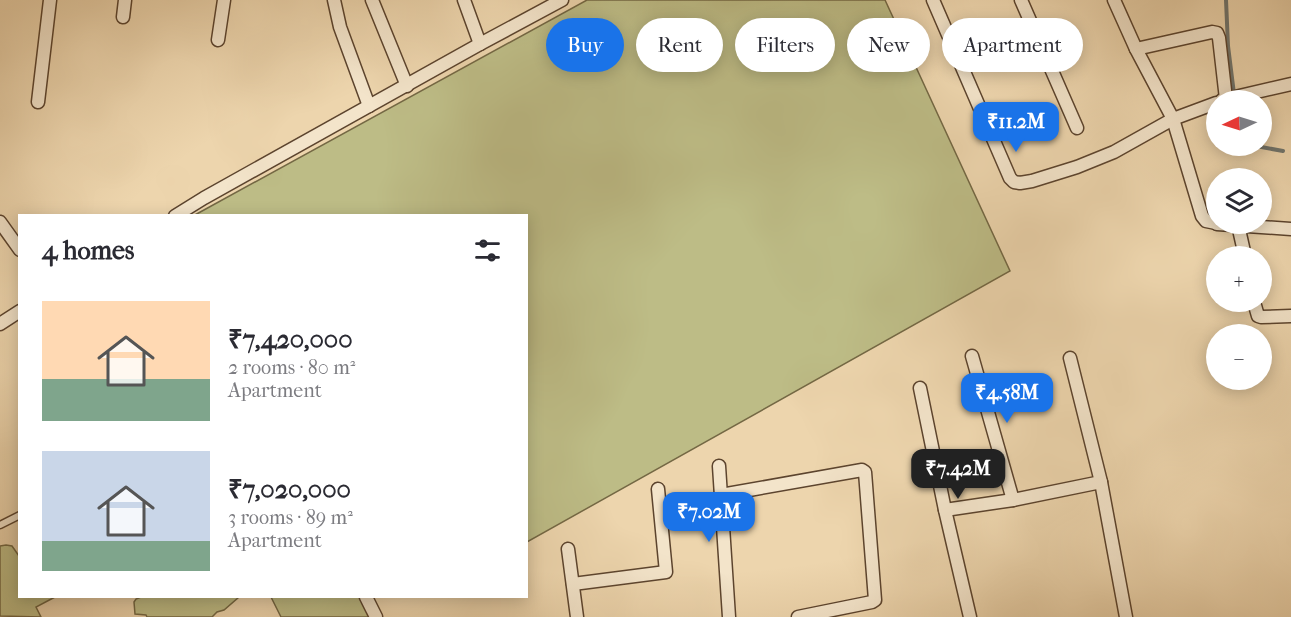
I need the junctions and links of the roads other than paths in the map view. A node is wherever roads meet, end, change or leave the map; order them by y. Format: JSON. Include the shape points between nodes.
{"nodes":[{"id":1,"x":50,"y":0,"type":"edge"},
{"id":2,"x":125,"y":0,"type":"edge"},
{"id":3,"x":224,"y":0,"type":"edge"},
{"id":4,"x":334,"y":0,"type":"edge"},
{"id":5,"x":372,"y":0,"type":"edge"},
{"id":6,"x":464,"y":0,"type":"edge"},
{"id":7,"x":562,"y":0,"type":"edge"},
{"id":8,"x":933,"y":0,"type":"edge"},
{"id":9,"x":1021,"y":0,"type":"edge"},
{"id":10,"x":1114,"y":0,"type":"edge"},
{"id":11,"x":549,"y":3,"type":"edge"},
{"id":12,"x":123,"y":16,"type":"dead end"},
{"id":13,"x":1029,"y":18,"type":"edge"},
{"id":14,"x":942,"y":20,"type":"edge"},
{"id":15,"x":218,"y":40,"type":"dead end"},
{"id":16,"x":480,"y":44,"type":"junction"},
{"id":17,"x":1136,"y":49,"type":"junction"},
{"id":18,"x":965,"y":72,"type":"edge"},
{"id":19,"x":1052,"y":72,"type":"edge"},
{"id":20,"x":1291,"y":84,"type":"edge"},
{"id":21,"x":406,"y":86,"type":"junction"},
{"id":22,"x":1226,"y":90,"type":"edge"},
{"id":23,"x":1265,"y":90,"type":"edge"},
{"id":24,"x":38,"y":102,"type":"dead end"},
{"id":25,"x":369,"y":106,"type":"junction"},
{"id":26,"x":1206,"y":106,"type":"edge"},
{"id":27,"x":1173,"y":118,"type":"junction"},
{"id":28,"x":1077,"y":128,"type":"dead end"},
{"id":29,"x":178,"y":214,"type":"edge"},
{"id":30,"x":1206,"y":221,"type":"edge"},
{"id":31,"x":0,"y":222,"type":"edge"},
{"id":32,"x":1272,"y":228,"type":"edge"},
{"id":33,"x":1291,"y":229,"type":"edge"},
{"id":34,"x":18,"y":247,"type":"edge"},
{"id":35,"x":18,"y":311,"type":"edge"},
{"id":36,"x":1257,"y":312,"type":"edge"},
{"id":37,"x":1291,"y":316,"type":"edge"},
{"id":38,"x":0,"y":324,"type":"edge"},
{"id":39,"x":972,"y":356,"type":"dead end"},
{"id":40,"x":1070,"y":358,"type":"dead end"},
{"id":41,"x":920,"y":388,"type":"dead end"},
{"id":42,"x":719,"y":466,"type":"dead end"},
{"id":43,"x":1101,"y":482,"type":"junction"},
{"id":44,"x":657,"y":489,"type":"dead end"},
{"id":45,"x":721,"y":495,"type":"junction"},
{"id":46,"x":1012,"y":501,"type":"junction"},
{"id":47,"x":945,"y":510,"type":"junction"},
{"id":48,"x":18,"y":516,"type":"edge"},
{"id":49,"x":0,"y":525,"type":"edge"},
{"id":50,"x":568,"y":549,"type":"dead end"},
{"id":51,"x":573,"y":584,"type":"junction"},
{"id":52,"x":366,"y":598,"type":"edge"},
{"id":53,"x":376,"y":617,"type":"edge"},
{"id":54,"x":577,"y":617,"type":"edge"},
{"id":55,"x":729,"y":617,"type":"edge"},
{"id":56,"x":798,"y":617,"type":"edge"},
{"id":57,"x":970,"y":617,"type":"edge"},
{"id":58,"x":1126,"y":617,"type":"edge"}],
"edges":[{"from":1,"to":24,"type":"street"},
{"from":2,"to":12,"type":"street"},
{"from":3,"to":15,"type":"street"},
{"from":4,"to":25,"type":"street"},
{"from":5,"to":21,"type":"street"},
{"from":6,"to":16,"type":"street"},
{"from":7,"to":11,"type":"street"},
{"from":8,"to":14,"type":"street"},
{"from":9,"to":13,"type":"street"},
{"from":10,"to":17,"type":"street"},
{"from":11,"to":16,"type":"street"},
{"from":16,"to":21,"type":"street"},
{"from":17,"to":22,"type":"street","via":[[1217,33]]},
{"from":17,"to":27,"type":"street"},
{"from":18,"to":27,"type":"street","via":[[1014,182],[1032,181],[1102,157]]},
{"from":19,"to":28,"type":"street"},
{"from":20,"to":23,"type":"street"},
{"from":21,"to":25,"type":"street"},
{"from":25,"to":29,"type":"street"},
{"from":26,"to":27,"type":"street"},
{"from":27,"to":30,"type":"street"},
{"from":31,"to":34,"type":"street"},
{"from":32,"to":33,"type":"street"},
{"from":35,"to":38,"type":"street"},
{"from":36,"to":37,"type":"street","via":[[1261,317]]},
{"from":39,"to":46,"type":"street"},
{"from":40,"to":43,"type":"street"},
{"from":41,"to":47,"type":"street"},
{"from":42,"to":45,"type":"street"},
{"from":43,"to":46,"type":"street"},
{"from":43,"to":58,"type":"street"},
{"from":44,"to":51,"type":"street","via":[[666,572]]},
{"from":45,"to":55,"type":"street"},
{"from":45,"to":56,"type":"street","via":[[865,472],[875,600]]},
{"from":46,"to":47,"type":"street"},
{"from":47,"to":57,"type":"street"},
{"from":48,"to":49,"type":"lane"},
{"from":50,"to":51,"type":"street"},
{"from":51,"to":54,"type":"street"},
{"from":52,"to":53,"type":"street"}]}
